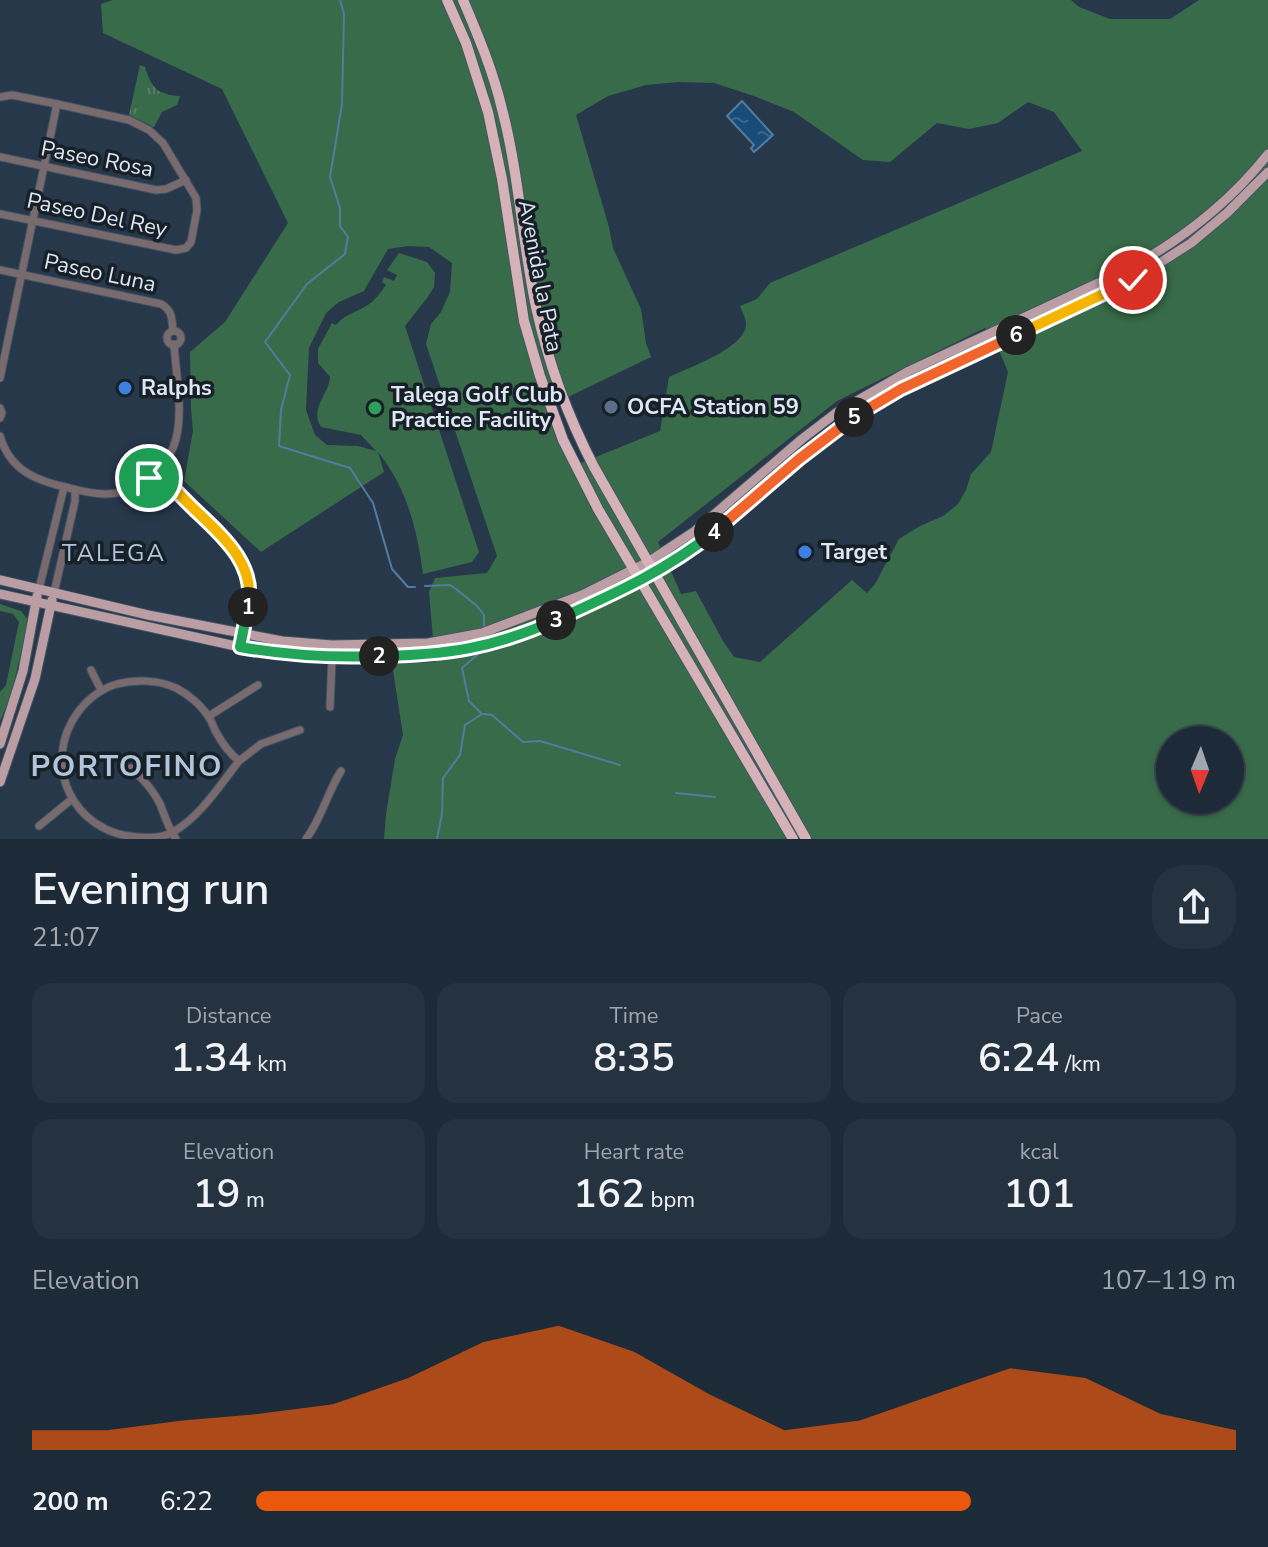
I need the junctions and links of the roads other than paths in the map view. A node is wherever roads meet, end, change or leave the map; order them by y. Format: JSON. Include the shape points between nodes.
{"nodes":[{"id":1,"x":447,"y":0,"type":"edge"},
{"id":2,"x":463,"y":0,"type":"edge"},
{"id":3,"x":0,"y":97,"type":"edge"},
{"id":4,"x":57,"y":104,"type":"junction"},
{"id":5,"x":1268,"y":154,"type":"edge"},
{"id":6,"x":0,"y":157,"type":"edge"},
{"id":7,"x":44,"y":166,"type":"junction"},
{"id":8,"x":1268,"y":172,"type":"edge"},
{"id":9,"x":186,"y":180,"type":"junction"},
{"id":10,"x":0,"y":214,"type":"edge"},
{"id":11,"x":33,"y":220,"type":"junction"},
{"id":12,"x":0,"y":270,"type":"edge"},
{"id":13,"x":21,"y":275,"type":"junction"},
{"id":14,"x":3,"y":346,"type":"edge"},
{"id":15,"x":0,"y":378,"type":"edge"},
{"id":16,"x":0,"y":408,"type":"edge"},
{"id":17,"x":0,"y":418,"type":"edge"},
{"id":18,"x":0,"y":436,"type":"edge"},
{"id":19,"x":157,"y":471,"type":"junction"},
{"id":20,"x":64,"y":487,"type":"junction"},
{"id":21,"x":75,"y":490,"type":"junction"},
{"id":22,"x":648,"y":562,"type":"junction"},
{"id":23,"x":634,"y":570,"type":"junction"},
{"id":24,"x":655,"y":573,"type":"junction"},
{"id":25,"x":0,"y":580,"type":"edge"},
{"id":26,"x":640,"y":581,"type":"junction"},
{"id":27,"x":39,"y":589,"type":"junction"},
{"id":28,"x":54,"y":593,"type":"junction"},
{"id":29,"x":0,"y":594,"type":"edge"},
{"id":30,"x":36,"y":602,"type":"junction"},
{"id":31,"x":51,"y":606,"type":"junction"},
{"id":32,"x":243,"y":634,"type":"junction"},
{"id":33,"x":240,"y":647,"type":"junction"},
{"id":34,"x":332,"y":657,"type":"junction"},
{"id":35,"x":91,"y":670,"type":"dead end"},
{"id":36,"x":258,"y":685,"type":"dead end"},
{"id":37,"x":101,"y":690,"type":"junction"},
{"id":38,"x":330,"y":707,"type":"dead end"},
{"id":39,"x":209,"y":716,"type":"junction"},
{"id":40,"x":300,"y":730,"type":"dead end"},
{"id":41,"x":0,"y":744,"type":"edge"},
{"id":42,"x":239,"y":761,"type":"junction"},
{"id":43,"x":131,"y":768,"type":"dead end"},
{"id":44,"x":341,"y":771,"type":"dead end"},
{"id":45,"x":0,"y":782,"type":"edge"},
{"id":46,"x":72,"y":799,"type":"junction"},
{"id":47,"x":39,"y":826,"type":"dead end"},
{"id":48,"x":173,"y":837,"type":"edge"},
{"id":49,"x":306,"y":839,"type":"edge"},
{"id":50,"x":793,"y":839,"type":"edge"},
{"id":51,"x":806,"y":839,"type":"edge"}],
"edges":[{"from":1,"to":23,"type":"highway","name":"Avenida la Pata","via":[[488,112],[521,309],[540,376],[577,470]]},
{"from":2,"to":22,"type":"highway","name":"Avenida la Pata","via":[[502,108],[536,308],[552,368],[587,454]]},
{"from":3,"to":4,"type":"street"},
{"from":4,"to":7,"type":"street"},
{"from":4,"to":9,"type":"street","via":[[129,120],[149,130]]},
{"from":5,"to":22,"type":"main road","via":[[1220,205],[1160,252],[909,371],[836,413],[695,531]]},
{"from":6,"to":7,"type":"street","name":"Paseo Rosa"},
{"from":7,"to":9,"type":"street","name":"Paseo Rosa","via":[[156,190]]},
{"from":7,"to":11,"type":"street"},
{"from":8,"to":24,"type":"main road","via":[[1191,243],[1133,280],[867,407]]},
{"from":9,"to":11,"type":"street","name":"Paseo Del Rey","via":[[197,210],[186,248]]},
{"from":10,"to":11,"type":"street","name":"Paseo Del Rey"},
{"from":11,"to":13,"type":"street"},
{"from":12,"to":13,"type":"street","name":"Paseo Luna"},
{"from":13,"to":14,"type":"street"},
{"from":13,"to":19,"type":"street","name":"Paseo Luna","via":[[168,308],[178,427]]},
{"from":14,"to":15,"type":"street"},
{"from":16,"to":17,"type":"street"},
{"from":18,"to":20,"type":"street","via":[[6,453],[29,476]]},
{"from":19,"to":21,"type":"street","via":[[125,490]]},
{"from":19,"to":32,"type":"street","via":[[243,565],[250,596]]},
{"from":20,"to":21,"type":"street"},
{"from":20,"to":27,"type":"street"},
{"from":21,"to":28,"type":"street"},
{"from":22,"to":23,"type":"main road"},
{"from":22,"to":24,"type":"highway","name":"Avenida la Pata"},
{"from":23,"to":26,"type":"highway","name":"Avenida la Pata"},
{"from":23,"to":32,"type":"main road","via":[[504,626],[443,642],[332,645]]},
{"from":24,"to":26,"type":"main road"},
{"from":24,"to":51,"type":"highway","name":"Avenida la Pata"},
{"from":25,"to":27,"type":"main road"},
{"from":26,"to":34,"type":"main road","via":[[550,623],[468,650]]},
{"from":26,"to":50,"type":"highway","name":"Avenida la Pata"},
{"from":27,"to":28,"type":"main road"},
{"from":27,"to":30,"type":"main road"},
{"from":28,"to":31,"type":"main road"},
{"from":28,"to":32,"type":"main road"},
{"from":29,"to":30,"type":"main road"},
{"from":30,"to":31,"type":"main road"},
{"from":30,"to":41,"type":"main road","via":[[23,671]]},
{"from":31,"to":33,"type":"main road"},
{"from":31,"to":45,"type":"main road","via":[[35,679]]},
{"from":32,"to":33,"type":"street"},
{"from":33,"to":34,"type":"main road"},
{"from":34,"to":38,"type":"street"},
{"from":35,"to":37,"type":"street"},
{"from":36,"to":39,"type":"street"},
{"from":37,"to":39,"type":"street","via":[[129,681],[160,683],[188,695]]},
{"from":37,"to":46,"type":"street","via":[[74,718],[64,742],[63,771]]},
{"from":39,"to":42,"type":"street","via":[[224,746]]},
{"from":40,"to":42,"type":"street","via":[[261,744]]},
{"from":42,"to":48,"type":"street"},
{"from":43,"to":48,"type":"street","via":[[158,800]]},
{"from":44,"to":49,"type":"street"},
{"from":46,"to":47,"type":"street"},
{"from":46,"to":48,"type":"street","via":[[108,831]]}]}
